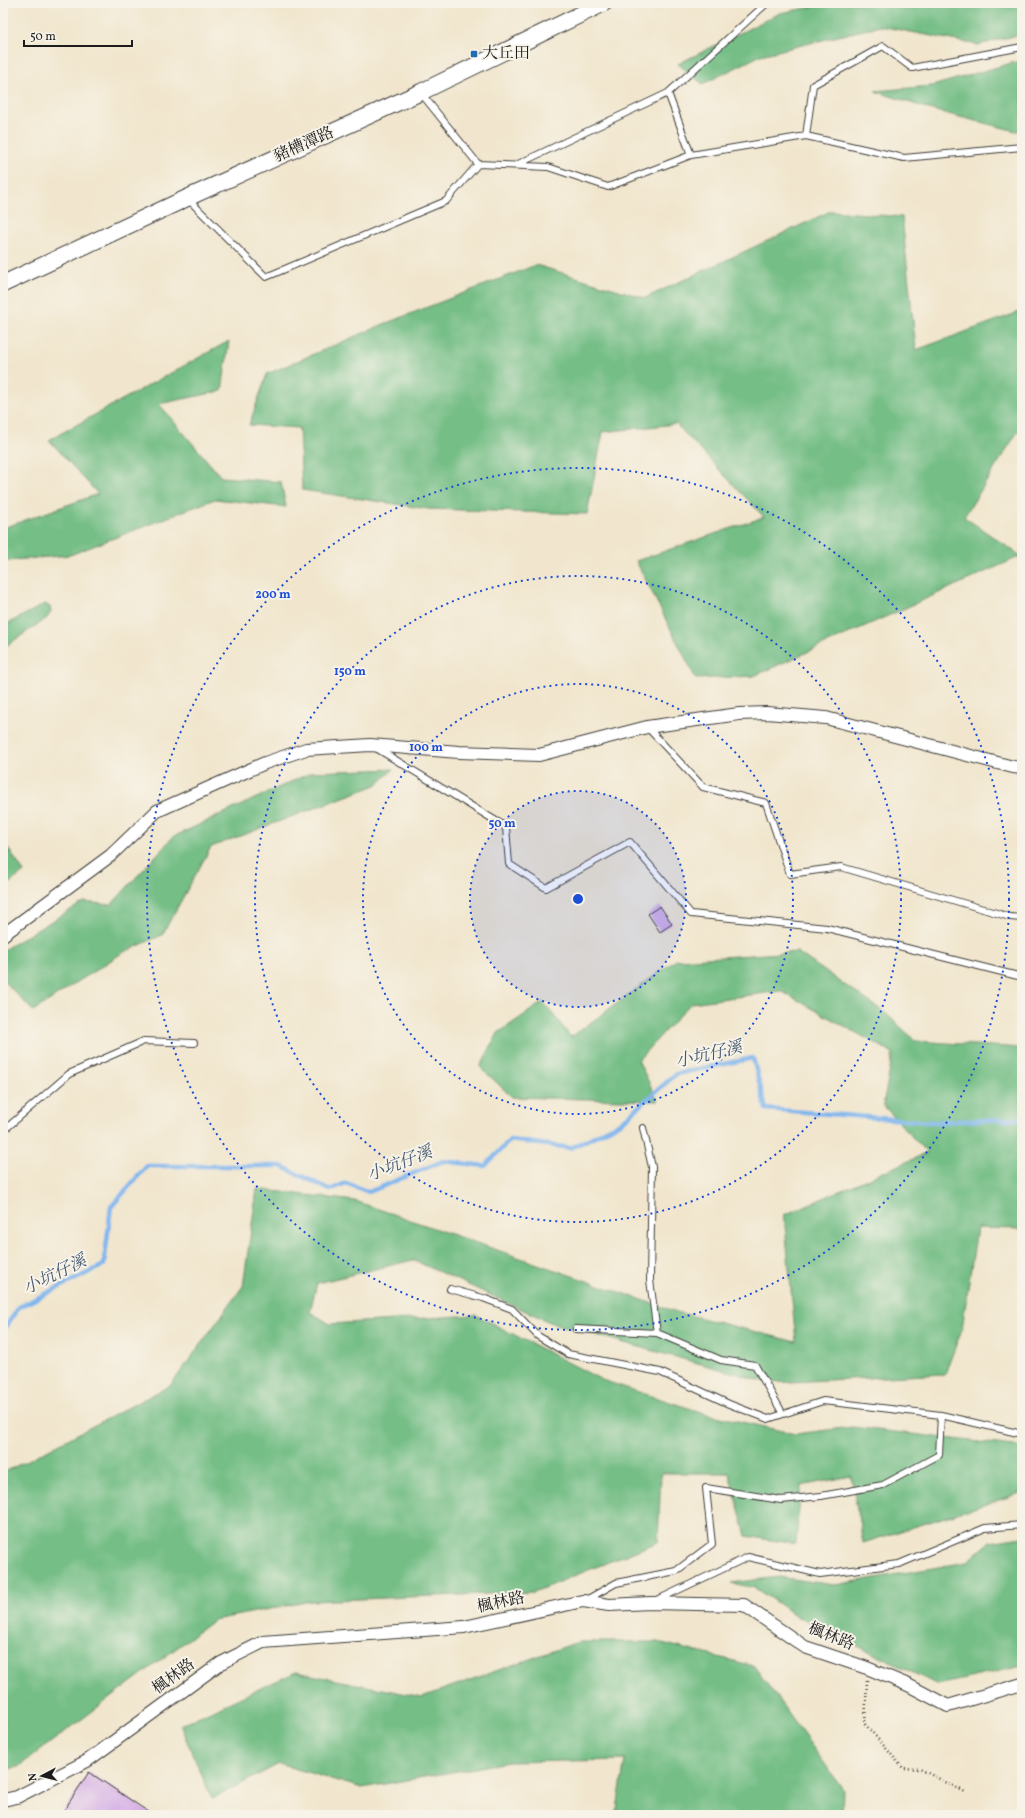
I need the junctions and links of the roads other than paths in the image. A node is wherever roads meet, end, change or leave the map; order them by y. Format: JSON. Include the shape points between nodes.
{"nodes":[{"id":1,"x":604,"y":3,"type":"edge"},
{"id":2,"x":767,"y":3,"type":"edge"},
{"id":3,"x":1022,"y":47,"type":"edge"},
{"id":4,"x":420,"y":92,"type":"junction"},
{"id":5,"x":668,"y":93,"type":"junction"},
{"id":6,"x":806,"y":136,"type":"junction"},
{"id":7,"x":1022,"y":147,"type":"edge"},
{"id":8,"x":691,"y":155,"type":"junction"},
{"id":9,"x":478,"y":164,"type":"junction"},
{"id":10,"x":516,"y":166,"type":"junction"},
{"id":11,"x":187,"y":198,"type":"junction"},
{"id":12,"x":3,"y":284,"type":"edge"},
{"id":13,"x":647,"y":727,"type":"junction"},
{"id":14,"x":370,"y":745,"type":"junction"},
{"id":15,"x":1022,"y":768,"type":"edge"},
{"id":16,"x":1022,"y":918,"type":"edge"},
{"id":17,"x":3,"y":934,"type":"edge"},
{"id":18,"x":1022,"y":977,"type":"edge"},
{"id":19,"x":194,"y":1042,"type":"dead end"},
{"id":20,"x":643,"y":1128,"type":"dead end"},
{"id":21,"x":3,"y":1131,"type":"edge"},
{"id":22,"x":450,"y":1289,"type":"dead end"},
{"id":23,"x":576,"y":1329,"type":"dead end"},
{"id":24,"x":657,"y":1333,"type":"junction"},
{"id":25,"x":783,"y":1414,"type":"junction"},
{"id":26,"x":940,"y":1415,"type":"junction"},
{"id":27,"x":1022,"y":1434,"type":"edge"},
{"id":28,"x":1022,"y":1525,"type":"edge"},
{"id":29,"x":583,"y":1601,"type":"junction"},
{"id":30,"x":650,"y":1603,"type":"junction"},
{"id":31,"x":1022,"y":1684,"type":"edge"},
{"id":32,"x":3,"y":1800,"type":"edge"}],
"edges":[{"from":1,"to":4,"type":"street","name":"豬槽潭路"},
{"from":2,"to":5,"type":"lane"},
{"from":3,"to":6,"type":"lane","via":[[912,68],[883,46],[813,85]]},
{"from":4,"to":9,"type":"lane"},
{"from":4,"to":11,"type":"street","name":"豬槽潭路"},
{"from":5,"to":8,"type":"lane"},
{"from":5,"to":10,"type":"lane"},
{"from":6,"to":7,"type":"lane","via":[[904,158]]},
{"from":6,"to":8,"type":"lane"},
{"from":8,"to":10,"type":"lane","via":[[608,187],[548,168]]},
{"from":9,"to":10,"type":"lane"},
{"from":9,"to":11,"type":"lane","via":[[446,201],[266,277]]},
{"from":11,"to":12,"type":"street","name":"豬槽潭路"},
{"from":13,"to":14,"type":"street","via":[[539,755]]},
{"from":13,"to":15,"type":"street","via":[[739,714],[767,713],[826,718],[1013,768]]},
{"from":13,"to":16,"type":"lane","via":[[703,787],[766,803],[790,874],[841,868],[1010,917]]},
{"from":14,"to":17,"type":"street","via":[[306,749],[264,763],[157,811],[110,856]]},
{"from":14,"to":18,"type":"lane","via":[[506,827],[508,864],[546,888],[630,842],[692,914],[827,928]]},
{"from":19,"to":21,"type":"lane","via":[[144,1040],[69,1074]]},
{"from":20,"to":24,"type":"lane","via":[[652,1167],[650,1280]]},
{"from":22,"to":25,"type":"lane","via":[[512,1309],[538,1336],[568,1354],[660,1372],[768,1419]]},
{"from":23,"to":24,"type":"lane"},
{"from":24,"to":25,"type":"lane","via":[[721,1360],[756,1365]]},
{"from":25,"to":26,"type":"lane","via":[[823,1401]]},
{"from":26,"to":27,"type":"lane"},
{"from":26,"to":29,"type":"lane","via":[[939,1456],[883,1485],[781,1500],[706,1488],[712,1544],[676,1571],[616,1583]]},
{"from":28,"to":30,"type":"lane","via":[[985,1528],[899,1564],[820,1574],[748,1557]]},
{"from":29,"to":30,"type":"street","name":"楓林路","via":[[609,1605]]},
{"from":29,"to":32,"type":"street","name":"楓林路","via":[[464,1627],[263,1642],[221,1663],[87,1761],[17,1797]]},
{"from":30,"to":31,"type":"street","name":"楓林路","via":[[744,1605],[805,1647],[867,1668],[908,1685],[948,1706]]}]}
